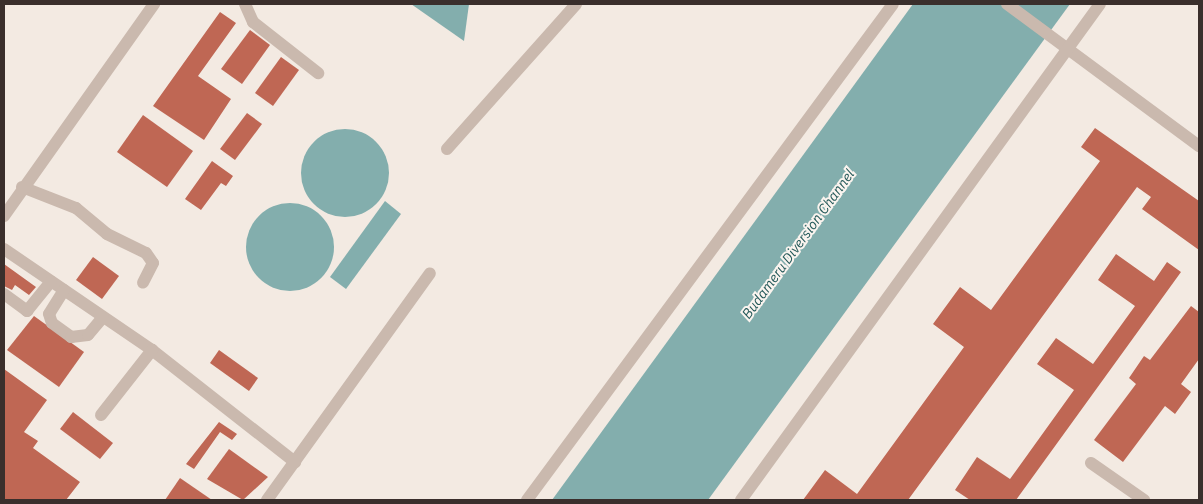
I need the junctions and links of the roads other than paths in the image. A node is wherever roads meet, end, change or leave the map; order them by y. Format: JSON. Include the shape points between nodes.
{"nodes":[{"id":1,"x":154,"y":4,"type":"edge"},
{"id":2,"x":245,"y":4,"type":"edge"},
{"id":3,"x":576,"y":4,"type":"edge"},
{"id":4,"x":893,"y":4,"type":"edge"},
{"id":5,"x":1007,"y":4,"type":"edge"},
{"id":6,"x":1100,"y":4,"type":"edge"},
{"id":7,"x":1070,"y":48,"type":"junction"},
{"id":8,"x":318,"y":73,"type":"dead end"},
{"id":9,"x":1199,"y":146,"type":"edge"},
{"id":10,"x":447,"y":149,"type":"dead end"},
{"id":11,"x":22,"y":188,"type":"junction"},
{"id":12,"x":4,"y":216,"type":"edge"},
{"id":13,"x":4,"y":249,"type":"edge"},
{"id":14,"x":430,"y":272,"type":"dead end"},
{"id":15,"x":51,"y":281,"type":"junction"},
{"id":16,"x":143,"y":283,"type":"dead end"},
{"id":17,"x":64,"y":290,"type":"junction"},
{"id":18,"x":4,"y":294,"type":"edge"},
{"id":19,"x":103,"y":317,"type":"junction"},
{"id":20,"x":152,"y":350,"type":"junction"},
{"id":21,"x":101,"y":415,"type":"dead end"},
{"id":22,"x":295,"y":462,"type":"junction"},
{"id":23,"x":1091,"y":463,"type":"dead end"},
{"id":24,"x":536,"y":498,"type":"edge"},
{"id":25,"x":267,"y":500,"type":"edge"},
{"id":26,"x":741,"y":500,"type":"edge"},
{"id":27,"x":1144,"y":500,"type":"edge"}],
"edges":[{"from":1,"to":11,"type":"lane"},
{"from":2,"to":8,"type":"lane","via":[[253,22]]},
{"from":3,"to":10,"type":"lane"},
{"from":4,"to":24,"type":"lane"},
{"from":5,"to":7,"type":"lane"},
{"from":6,"to":7,"type":"lane"},
{"from":7,"to":9,"type":"lane"},
{"from":7,"to":26,"type":"lane"},
{"from":11,"to":12,"type":"lane"},
{"from":11,"to":16,"type":"lane","via":[[76,208],[107,234],[146,253],[153,263]]},
{"from":13,"to":15,"type":"lane"},
{"from":14,"to":22,"type":"lane"},
{"from":15,"to":17,"type":"lane"},
{"from":15,"to":18,"type":"lane","via":[[27,311]]},
{"from":17,"to":19,"type":"lane"},
{"from":17,"to":19,"type":"lane","via":[[49,314],[52,323],[71,337],[88,335]]},
{"from":19,"to":20,"type":"lane"},
{"from":20,"to":21,"type":"lane"},
{"from":20,"to":22,"type":"lane"},
{"from":22,"to":25,"type":"lane"},
{"from":23,"to":27,"type":"lane"}]}
